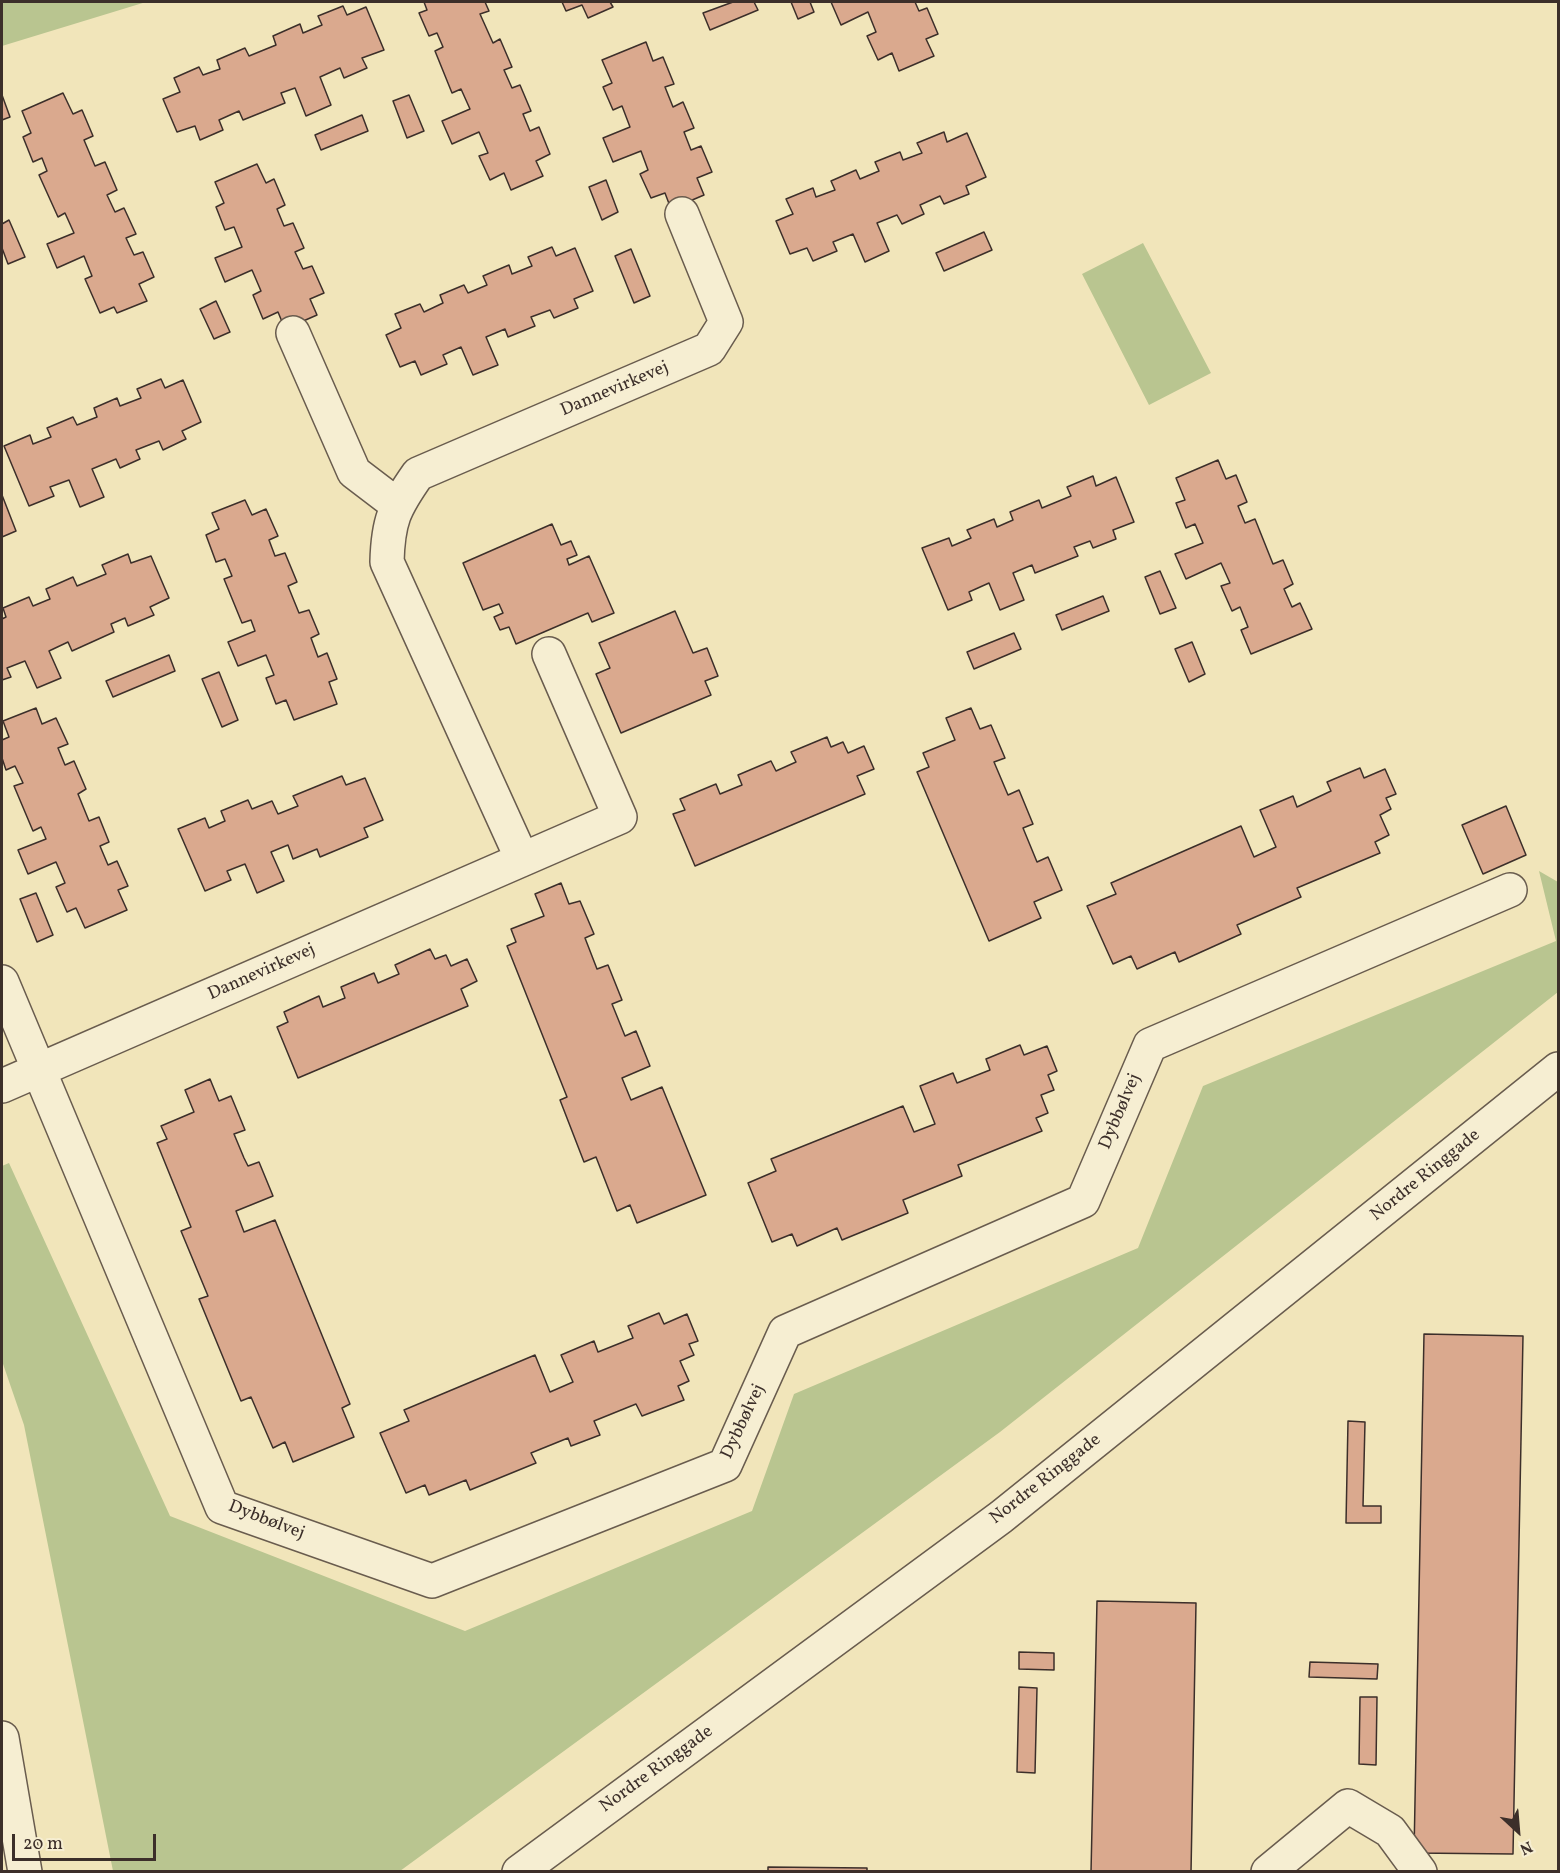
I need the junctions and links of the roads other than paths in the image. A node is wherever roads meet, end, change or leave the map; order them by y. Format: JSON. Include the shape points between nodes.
{"nodes":[{"id":1,"x":682,"y":214,"type":"dead end"},
{"id":2,"x":293,"y":333,"type":"dead end"},
{"id":3,"x":396,"y":504,"type":"junction"},
{"id":4,"x":549,"y":654,"type":"dead end"},
{"id":5,"x":522,"y":859,"type":"junction"},
{"id":6,"x":1510,"y":891,"type":"dead end"},
{"id":7,"x":2,"y":982,"type":"edge"},
{"id":8,"x":1558,"y":1069,"type":"edge"},
{"id":9,"x":40,"y":1070,"type":"junction"},
{"id":10,"x":2,"y":1086,"type":"edge"},
{"id":11,"x":2,"y":1738,"type":"edge"},
{"id":12,"x":25,"y":1872,"type":"edge"},
{"id":13,"x":519,"y":1872,"type":"edge"},
{"id":14,"x":1268,"y":1872,"type":"edge"},
{"id":15,"x":1420,"y":1872,"type":"edge"}],
"edges":[{"from":1,"to":3,"type":"street","name":"Dannevirkevej","via":[[726,322],[709,350],[418,474]]},
{"from":2,"to":3,"type":"street","via":[[354,472]]},
{"from":3,"to":5,"type":"street","name":"Dannevirkevej","via":[[388,533],[387,562]]},
{"from":4,"to":5,"type":"street","name":"Dannevirkevej","via":[[621,817]]},
{"from":5,"to":9,"type":"street","name":"Dannevirkevej"},
{"from":6,"to":9,"type":"street","name":"Dybbølvej","via":[[1150,1045],[1083,1201],[785,1332],[725,1465],[432,1581],[222,1507]]},
{"from":7,"to":9,"type":"street","name":"Dybbølvej"},
{"from":8,"to":13,"type":"street","name":"Nordre Ringgade","via":[[1001,1517]]},
{"from":9,"to":10,"type":"street","name":"Dannevirkevej"},
{"from":11,"to":12,"type":"street"},
{"from":14,"to":15,"type":"street","via":[[1348,1806],[1390,1831]]}]}
